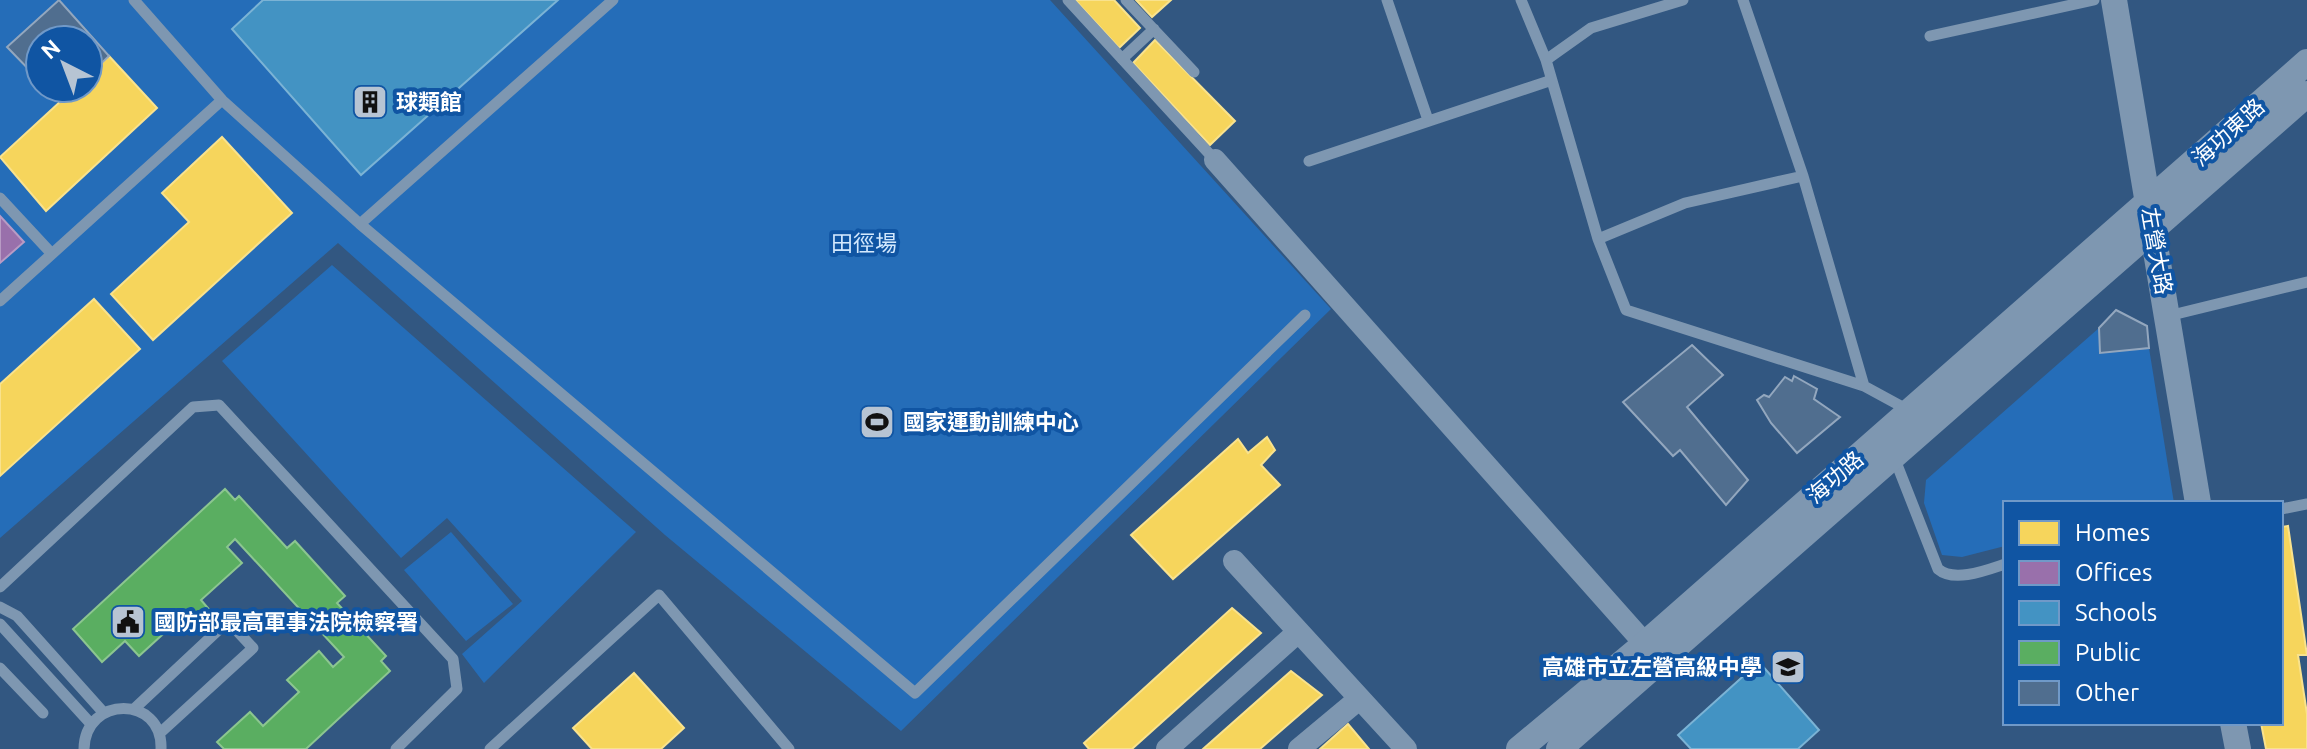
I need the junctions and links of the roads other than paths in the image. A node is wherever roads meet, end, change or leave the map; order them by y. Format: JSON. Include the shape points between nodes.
{"nodes":[{"id":1,"x":134,"y":0,"type":"edge"},
{"id":2,"x":613,"y":0,"type":"edge"},
{"id":3,"x":1068,"y":0,"type":"edge"},
{"id":4,"x":1126,"y":0,"type":"edge"},
{"id":5,"x":1387,"y":0,"type":"edge"},
{"id":6,"x":1521,"y":0,"type":"edge"},
{"id":7,"x":1683,"y":0,"type":"edge"},
{"id":8,"x":1743,"y":0,"type":"edge"},
{"id":9,"x":2094,"y":0,"type":"edge"},
{"id":10,"x":2114,"y":0,"type":"edge"},
{"id":11,"x":1154,"y":29,"type":"junction"},
{"id":12,"x":1930,"y":36,"type":"dead end"},
{"id":13,"x":1122,"y":59,"type":"junction"},
{"id":14,"x":1546,"y":60,"type":"junction"},
{"id":15,"x":2307,"y":62,"type":"edge"},
{"id":16,"x":1194,"y":72,"type":"dead end"},
{"id":17,"x":1549,"y":81,"type":"junction"},
{"id":18,"x":2307,"y":94,"type":"edge"},
{"id":19,"x":222,"y":100,"type":"junction"},
{"id":20,"x":1428,"y":120,"type":"junction"},
{"id":21,"x":1215,"y":160,"type":"joint"},
{"id":22,"x":1309,"y":161,"type":"dead end"},
{"id":23,"x":1803,"y":176,"type":"junction"},
{"id":24,"x":0,"y":198,"type":"edge"},
{"id":25,"x":2149,"y":202,"type":"junction"},
{"id":26,"x":360,"y":224,"type":"junction"},
{"id":27,"x":2154,"y":231,"type":"junction"},
{"id":28,"x":1598,"y":239,"type":"junction"},
{"id":29,"x":52,"y":254,"type":"junction"},
{"id":30,"x":2307,"y":282,"type":"edge"},
{"id":31,"x":0,"y":301,"type":"edge"},
{"id":32,"x":1305,"y":315,"type":"dead end"},
{"id":33,"x":2168,"y":316,"type":"junction"},
{"id":34,"x":1864,"y":386,"type":"junction"},
{"id":35,"x":1919,"y":419,"type":"junction"},
{"id":36,"x":1886,"y":448,"type":"junction"},
{"id":37,"x":2198,"y":501,"type":"edge"},
{"id":38,"x":2307,"y":504,"type":"edge"},
{"id":39,"x":2283,"y":509,"type":"edge"},
{"id":40,"x":1234,"y":561,"type":"dead end"},
{"id":41,"x":2003,"y":565,"type":"edge"},
{"id":42,"x":0,"y":587,"type":"edge"},
{"id":43,"x":0,"y":607,"type":"edge"},
{"id":44,"x":0,"y":624,"type":"edge"},
{"id":45,"x":1298,"y":632,"type":"junction"},
{"id":46,"x":1653,"y":652,"type":"junction"},
{"id":47,"x":0,"y":668,"type":"edge"},
{"id":48,"x":1359,"y":699,"type":"junction"},
{"id":49,"x":134,"y":709,"type":"junction"},
{"id":50,"x":103,"y":712,"type":"junction"},
{"id":51,"x":43,"y":713,"type":"dead end"},
{"id":52,"x":91,"y":724,"type":"junction"},
{"id":53,"x":2233,"y":725,"type":"edge"},
{"id":54,"x":160,"y":733,"type":"junction"},
{"id":55,"x":83,"y":749,"type":"edge"},
{"id":56,"x":161,"y":749,"type":"edge"},
{"id":57,"x":396,"y":749,"type":"edge"},
{"id":58,"x":490,"y":749,"type":"edge"},
{"id":59,"x":789,"y":749,"type":"edge"},
{"id":60,"x":1167,"y":749,"type":"edge"},
{"id":61,"x":1299,"y":749,"type":"edge"},
{"id":62,"x":1406,"y":749,"type":"edge"},
{"id":63,"x":1519,"y":749,"type":"edge"},
{"id":64,"x":1559,"y":749,"type":"edge"},
{"id":65,"x":2238,"y":749,"type":"edge"}],
"edges":[{"from":1,"to":19,"type":"lane"},
{"from":2,"to":26,"type":"lane"},
{"from":3,"to":13,"type":"lane"},
{"from":4,"to":11,"type":"lane"},
{"from":5,"to":20,"type":"lane"},
{"from":6,"to":14,"type":"lane"},
{"from":7,"to":14,"type":"lane","via":[[1591,28]]},
{"from":8,"to":23,"type":"lane"},
{"from":9,"to":12,"type":"lane"},
{"from":10,"to":25,"type":"street","name":"左營大路"},
{"from":11,"to":13,"type":"lane"},
{"from":11,"to":16,"type":"lane"},
{"from":13,"to":21,"type":"lane"},
{"from":14,"to":17,"type":"lane"},
{"from":15,"to":25,"type":"street","name":"海功東路"},
{"from":17,"to":20,"type":"lane"},
{"from":17,"to":28,"type":"lane"},
{"from":18,"to":27,"type":"street","name":"海功東路"},
{"from":19,"to":26,"type":"lane"},
{"from":19,"to":29,"type":"lane"},
{"from":20,"to":22,"type":"lane"},
{"from":21,"to":46,"type":"street"},
{"from":23,"to":28,"type":"lane","via":[[1685,203]]},
{"from":23,"to":34,"type":"lane"},
{"from":24,"to":29,"type":"lane"},
{"from":25,"to":27,"type":"street","name":"左營大路"},
{"from":25,"to":35,"type":"street","name":"海功路"},
{"from":26,"to":32,"type":"lane","via":[[915,693]]},
{"from":27,"to":33,"type":"street","name":"左營大路"},
{"from":27,"to":35,"type":"street","name":"海功路"},
{"from":28,"to":34,"type":"lane","via":[[1626,310]]},
{"from":29,"to":31,"type":"lane"},
{"from":30,"to":33,"type":"lane"},
{"from":33,"to":37,"type":"street","name":"左營大路"},
{"from":34,"to":35,"type":"lane"},
{"from":35,"to":36,"type":"street","name":"海功路"},
{"from":36,"to":41,"type":"lane","via":[[1943,574]]},
{"from":36,"to":46,"type":"street","name":"海功路"},
{"from":38,"to":39,"type":"lane"},
{"from":40,"to":45,"type":"street"},
{"from":42,"to":57,"type":"lane","via":[[193,407],[219,405],[453,659],[457,689]]},
{"from":43,"to":50,"type":"lane","via":[[17,616]]},
{"from":44,"to":52,"type":"lane"},
{"from":45,"to":48,"type":"street"},
{"from":45,"to":60,"type":"street"},
{"from":46,"to":63,"type":"street","name":"海功路"},
{"from":46,"to":64,"type":"street","name":"海功路"},
{"from":47,"to":51,"type":"lane"},
{"from":48,"to":61,"type":"street"},
{"from":48,"to":62,"type":"street"},
{"from":49,"to":50,"type":"lane"},
{"from":49,"to":54,"type":"lane"},
{"from":49,"to":54,"type":"lane","via":[[228,621],[253,648]]},
{"from":50,"to":52,"type":"lane"},
{"from":52,"to":55,"type":"lane"},
{"from":53,"to":65,"type":"street"},
{"from":54,"to":56,"type":"lane"},
{"from":58,"to":59,"type":"lane","via":[[659,595]]}]}
